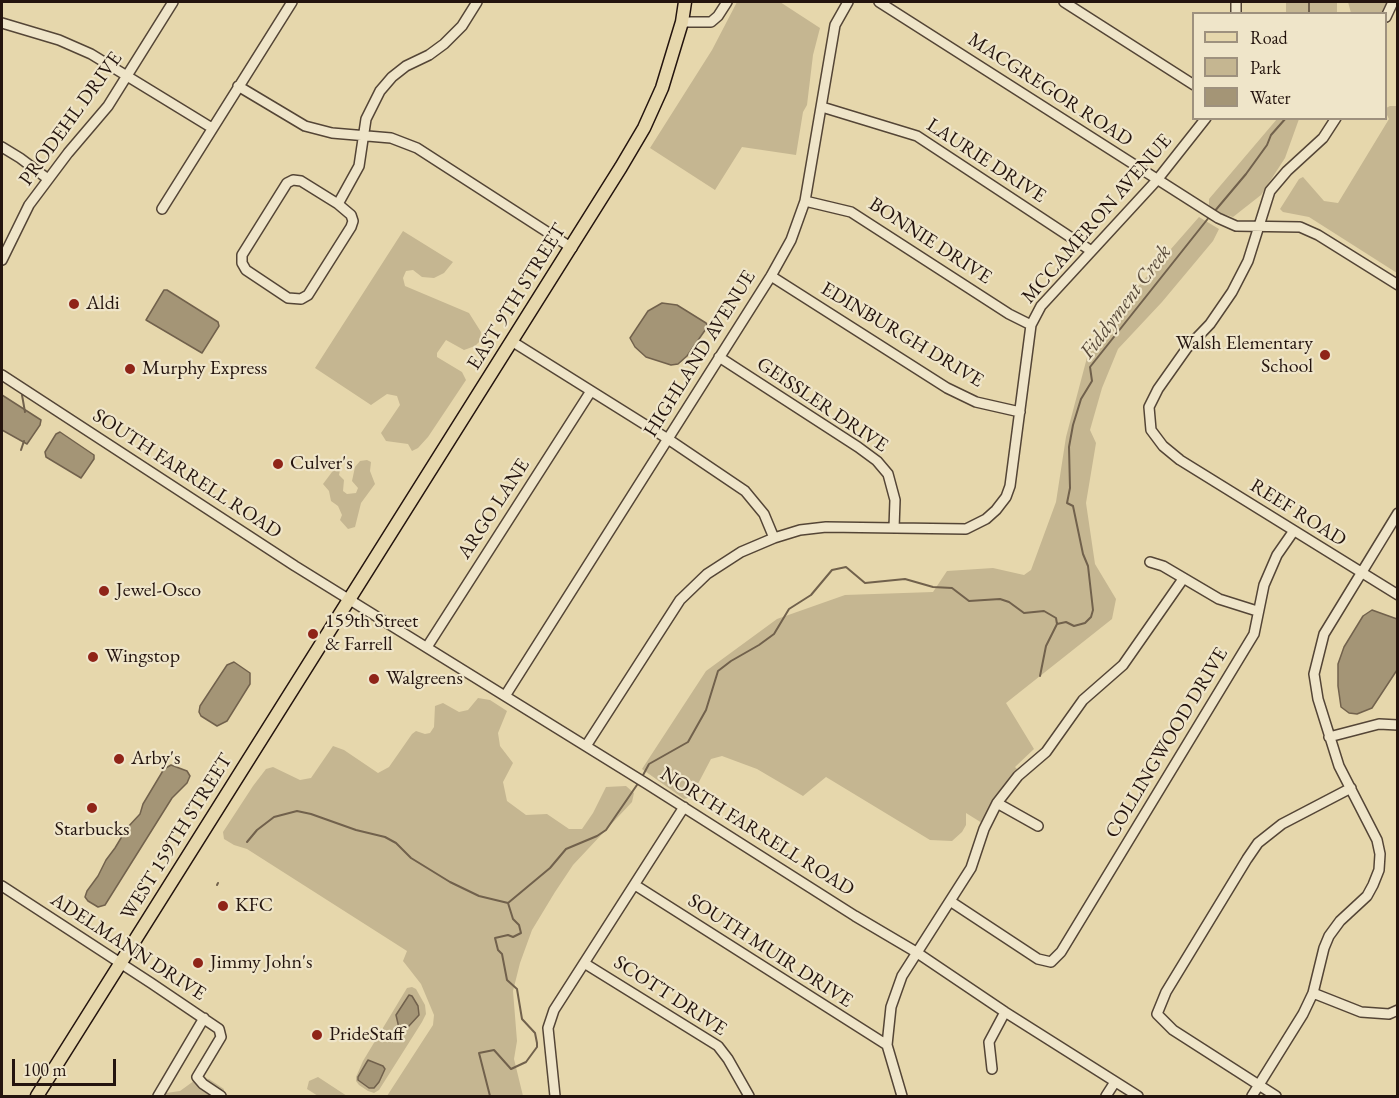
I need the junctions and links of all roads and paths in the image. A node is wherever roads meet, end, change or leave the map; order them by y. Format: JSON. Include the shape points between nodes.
{"nodes":[{"id":1,"x":172,"y":2,"type":"edge"},
{"id":2,"x":291,"y":2,"type":"edge"},
{"id":3,"x":477,"y":2,"type":"edge"},
{"id":4,"x":686,"y":2,"type":"edge"},
{"id":5,"x":727,"y":2,"type":"edge"},
{"id":6,"x":848,"y":2,"type":"edge"},
{"id":7,"x":879,"y":2,"type":"edge"},
{"id":8,"x":1064,"y":2,"type":"edge"},
{"id":9,"x":682,"y":22,"type":"junction"},
{"id":10,"x":2,"y":23,"type":"edge"},
{"id":11,"x":128,"y":75,"type":"junction"},
{"id":12,"x":1192,"y":84,"type":"edge"},
{"id":13,"x":238,"y":86,"type":"junction"},
{"id":14,"x":822,"y":107,"type":"junction"},
{"id":15,"x":1204,"y":120,"type":"edge"},
{"id":16,"x":1335,"y":120,"type":"edge"},
{"id":17,"x":212,"y":128,"type":"junction"},
{"id":18,"x":363,"y":135,"type":"junction"},
{"id":19,"x":2,"y":147,"type":"edge"},
{"id":20,"x":48,"y":179,"type":"junction"},
{"id":21,"x":1157,"y":180,"type":"junction"},
{"id":22,"x":805,"y":201,"type":"junction"},
{"id":23,"x":338,"y":204,"type":"junction"},
{"id":24,"x":162,"y":209,"type":"dead end"},
{"id":25,"x":1258,"y":226,"type":"junction"},
{"id":26,"x":572,"y":248,"type":"junction"},
{"id":27,"x":1090,"y":250,"type":"junction"},
{"id":28,"x":2,"y":260,"type":"edge"},
{"id":29,"x":771,"y":276,"type":"junction"},
{"id":30,"x":1398,"y":285,"type":"edge"},
{"id":31,"x":1031,"y":325,"type":"junction"},
{"id":32,"x":513,"y":342,"type":"junction"},
{"id":33,"x":719,"y":357,"type":"junction"},
{"id":34,"x":2,"y":375,"type":"edge"},
{"id":35,"x":591,"y":391,"type":"junction"},
{"id":36,"x":1020,"y":412,"type":"junction"},
{"id":37,"x":668,"y":439,"type":"junction"},
{"id":38,"x":1398,"y":513,"type":"edge"},
{"id":39,"x":894,"y":528,"type":"junction"},
{"id":40,"x":1293,"y":532,"type":"junction"},
{"id":41,"x":774,"y":538,"type":"junction"},
{"id":42,"x":1150,"y":562,"type":"dead end"},
{"id":43,"x":1362,"y":573,"type":"junction"},
{"id":44,"x":1184,"y":579,"type":"junction"},
{"id":45,"x":1398,"y":595,"type":"edge"},
{"id":46,"x":352,"y":601,"type":"junction"},
{"id":47,"x":1257,"y":611,"type":"junction"},
{"id":48,"x":427,"y":647,"type":"junction"},
{"id":49,"x":505,"y":696,"type":"junction"},
{"id":50,"x":1398,"y":724,"type":"edge"},
{"id":51,"x":1329,"y":737,"type":"junction"},
{"id":52,"x":586,"y":746,"type":"junction"},
{"id":53,"x":1351,"y":788,"type":"junction"},
{"id":54,"x":997,"y":803,"type":"junction"},
{"id":55,"x":684,"y":807,"type":"junction"},
{"id":56,"x":1038,"y":826,"type":"dead end"},
{"id":57,"x":635,"y":885,"type":"junction"},
{"id":58,"x":2,"y":886,"type":"edge"},
{"id":59,"x":950,"y":901,"type":"junction"},
{"id":60,"x":916,"y":952,"type":"junction"},
{"id":61,"x":120,"y":963,"type":"junction"},
{"id":62,"x":584,"y":963,"type":"junction"},
{"id":63,"x":1312,"y":993,"type":"junction"},
{"id":64,"x":1398,"y":1010,"type":"edge"},
{"id":65,"x":1005,"y":1012,"type":"junction"},
{"id":66,"x":204,"y":1018,"type":"junction"},
{"id":67,"x":887,"y":1045,"type":"junction"},
{"id":68,"x":992,"y":1069,"type":"dead end"},
{"id":69,"x":1115,"y":1082,"type":"junction"},
{"id":70,"x":1259,"y":1086,"type":"junction"},
{"id":71,"x":37,"y":1096,"type":"edge"},
{"id":72,"x":158,"y":1096,"type":"edge"},
{"id":73,"x":221,"y":1096,"type":"edge"},
{"id":74,"x":555,"y":1096,"type":"edge"},
{"id":75,"x":749,"y":1096,"type":"edge"},
{"id":76,"x":902,"y":1096,"type":"edge"},
{"id":77,"x":1106,"y":1096,"type":"edge"},
{"id":78,"x":1138,"y":1096,"type":"edge"},
{"id":79,"x":1252,"y":1096,"type":"edge"},
{"id":80,"x":1276,"y":1096,"type":"edge"}],
"edges":[{"from":1,"to":11,"type":"street","name":"PRODEHL DRIVE"},
{"from":2,"to":13,"type":"street"},
{"from":3,"to":18,"type":"street","via":[[462,26],[444,44],[392,77],[380,91]]},
{"from":4,"to":9,"type":"main road","name":"EAST 9TH STREET"},
{"from":5,"to":9,"type":"street","via":[[711,22]]},
{"from":6,"to":14,"type":"street","name":"HIGHLAND AVENUE","via":[[835,25]]},
{"from":7,"to":21,"type":"street","name":"MACGREGOR ROAD"},
{"from":8,"to":12,"type":"street"},
{"from":9,"to":26,"type":"main road","name":"EAST 9TH STREET","via":[[670,67],[644,128]]},
{"from":10,"to":11,"type":"street","via":[[59,40]]},
{"from":11,"to":17,"type":"street"},
{"from":11,"to":20,"type":"street","name":"PRODEHL DRIVE","via":[[108,106]]},
{"from":13,"to":17,"type":"street"},
{"from":13,"to":18,"type":"street","via":[[305,126]]},
{"from":14,"to":22,"type":"street","name":"HIGHLAND AVENUE"},
{"from":14,"to":27,"type":"street","name":"LAURIE DRIVE","via":[[917,136]]},
{"from":15,"to":21,"type":"street","name":"MCCAMERON AVENUE"},
{"from":16,"to":25,"type":"street","name":"REEF ROAD","via":[[1323,138],[1270,191]]},
{"from":17,"to":24,"type":"street"},
{"from":18,"to":23,"type":"street","via":[[359,166]]},
{"from":18,"to":26,"type":"street","via":[[392,138],[417,148]]},
{"from":19,"to":20,"type":"street"},
{"from":20,"to":28,"type":"street","name":"PRODEHL DRIVE","via":[[29,205]]},
{"from":21,"to":25,"type":"street","name":"MACGREGOR ROAD","via":[[1218,218],[1236,226]]},
{"from":21,"to":27,"type":"street","name":"MCCAMERON AVENUE"},
{"from":22,"to":29,"type":"street","name":"HIGHLAND AVENUE","via":[[791,240]]},
{"from":22,"to":31,"type":"street","name":"BONNIE DRIVE","via":[[851,212]]},
{"from":23,"to":23,"type":"street","via":[[301,181],[287,183],[242,255],[246,270],[288,298],[308,295],[353,221]]},
{"from":25,"to":30,"type":"street","name":"MACGREGOR ROAD","via":[[1299,227],[1318,235]]},
{"from":25,"to":40,"type":"street","name":"REEF ROAD","via":[[1248,261],[1232,292],[1187,348],[1149,407],[1151,430],[1180,460]]},
{"from":26,"to":32,"type":"main road","name":"EAST 9TH STREET"},
{"from":27,"to":31,"type":"street","name":"MCCAMERON AVENUE","via":[[1041,306]]},
{"from":29,"to":33,"type":"street","name":"HIGHLAND AVENUE"},
{"from":29,"to":36,"type":"street","name":"EDINBURGH DRIVE","via":[[947,388],[976,402]]},
{"from":31,"to":36,"type":"street","name":"MCCAMERON AVENUE"},
{"from":32,"to":35,"type":"street"},
{"from":32,"to":46,"type":"main road","name":"EAST 9TH STREET"},
{"from":33,"to":37,"type":"street","name":"HIGHLAND AVENUE"},
{"from":33,"to":39,"type":"street","name":"GEISSLER DRIVE","via":[[877,461],[888,474],[895,500]]},
{"from":34,"to":46,"type":"street","name":"SOUTH FARRELL ROAD"},
{"from":35,"to":37,"type":"street"},
{"from":35,"to":48,"type":"street","name":"ARGO LANE"},
{"from":36,"to":39,"type":"street","name":"MCCAMERON AVENUE","via":[[1010,486],[992,515],[966,529]]},
{"from":37,"to":41,"type":"street","via":[[745,490],[764,514]]},
{"from":37,"to":49,"type":"street","name":"HIGHLAND AVENUE"},
{"from":38,"to":43,"type":"street"},
{"from":39,"to":41,"type":"street","name":"MCCAMERON AVENUE","via":[[826,527]]},
{"from":40,"to":43,"type":"street","name":"REEF ROAD"},
{"from":40,"to":47,"type":"street","name":"COLLINGWOOD DRIVE","via":[[1277,555]]},
{"from":41,"to":52,"type":"street","name":"MCCAMERON AVENUE","via":[[724,562],[680,600]]},
{"from":42,"to":44,"type":"street"},
{"from":43,"to":45,"type":"street","name":"REEF ROAD"},
{"from":43,"to":51,"type":"street","via":[[1324,634],[1317,653],[1314,674]]},
{"from":44,"to":47,"type":"street","via":[[1219,599]]},
{"from":44,"to":54,"type":"street","via":[[1123,665],[1083,700],[1046,752],[1018,776]]},
{"from":46,"to":48,"type":"street","name":"NORTH FARRELL ROAD"},
{"from":46,"to":61,"type":"main road","name":"WEST 159TH STREET"},
{"from":47,"to":59,"type":"street","name":"COLLINGWOOD DRIVE","via":[[1254,634],[1240,658],[1061,952],[1051,962],[1038,959]]},
{"from":48,"to":49,"type":"street","name":"NORTH FARRELL ROAD"},
{"from":49,"to":52,"type":"street","name":"NORTH FARRELL ROAD"},
{"from":50,"to":51,"type":"street","via":[[1379,724]]},
{"from":51,"to":53,"type":"street"},
{"from":52,"to":55,"type":"street","name":"NORTH FARRELL ROAD"},
{"from":53,"to":63,"type":"street","via":[[1377,840],[1378,870],[1367,896],[1329,936]]},
{"from":53,"to":70,"type":"street","via":[[1282,824],[1258,843],[1156,1014],[1173,1030]]},
{"from":54,"to":56,"type":"street"},
{"from":54,"to":59,"type":"street","via":[[971,868]]},
{"from":55,"to":57,"type":"street"},
{"from":55,"to":60,"type":"street","name":"NORTH FARRELL ROAD"},
{"from":57,"to":62,"type":"street"},
{"from":57,"to":67,"type":"street","name":"SOUTH MUIR DRIVE"},
{"from":58,"to":61,"type":"street","name":"ADELMANN DRIVE"},
{"from":59,"to":60,"type":"street"},
{"from":60,"to":65,"type":"street","name":"NORTH FARRELL ROAD"},
{"from":60,"to":67,"type":"street","via":[[894,995]]},
{"from":61,"to":66,"type":"street","name":"ADELMANN DRIVE"},
{"from":61,"to":71,"type":"main road","name":"WEST 159TH STREET"},
{"from":62,"to":74,"type":"street","via":[[554,1010],[548,1028]]},
{"from":62,"to":75,"type":"street","name":"SCOTT DRIVE","via":[[718,1046]]},
{"from":63,"to":64,"type":"street","via":[[1361,1012],[1389,1014]]},
{"from":63,"to":70,"type":"street"},
{"from":65,"to":68,"type":"street","via":[[989,1042]]},
{"from":65,"to":69,"type":"street","name":"NORTH FARRELL ROAD"},
{"from":66,"to":72,"type":"street"},
{"from":66,"to":73,"type":"street","via":[[219,1029],[221,1037],[197,1077]]},
{"from":67,"to":76,"type":"street"},
{"from":69,"to":77,"type":"street"},
{"from":69,"to":78,"type":"street","name":"NORTH FARRELL ROAD"},
{"from":70,"to":79,"type":"street"},
{"from":70,"to":80,"type":"street"}]}
